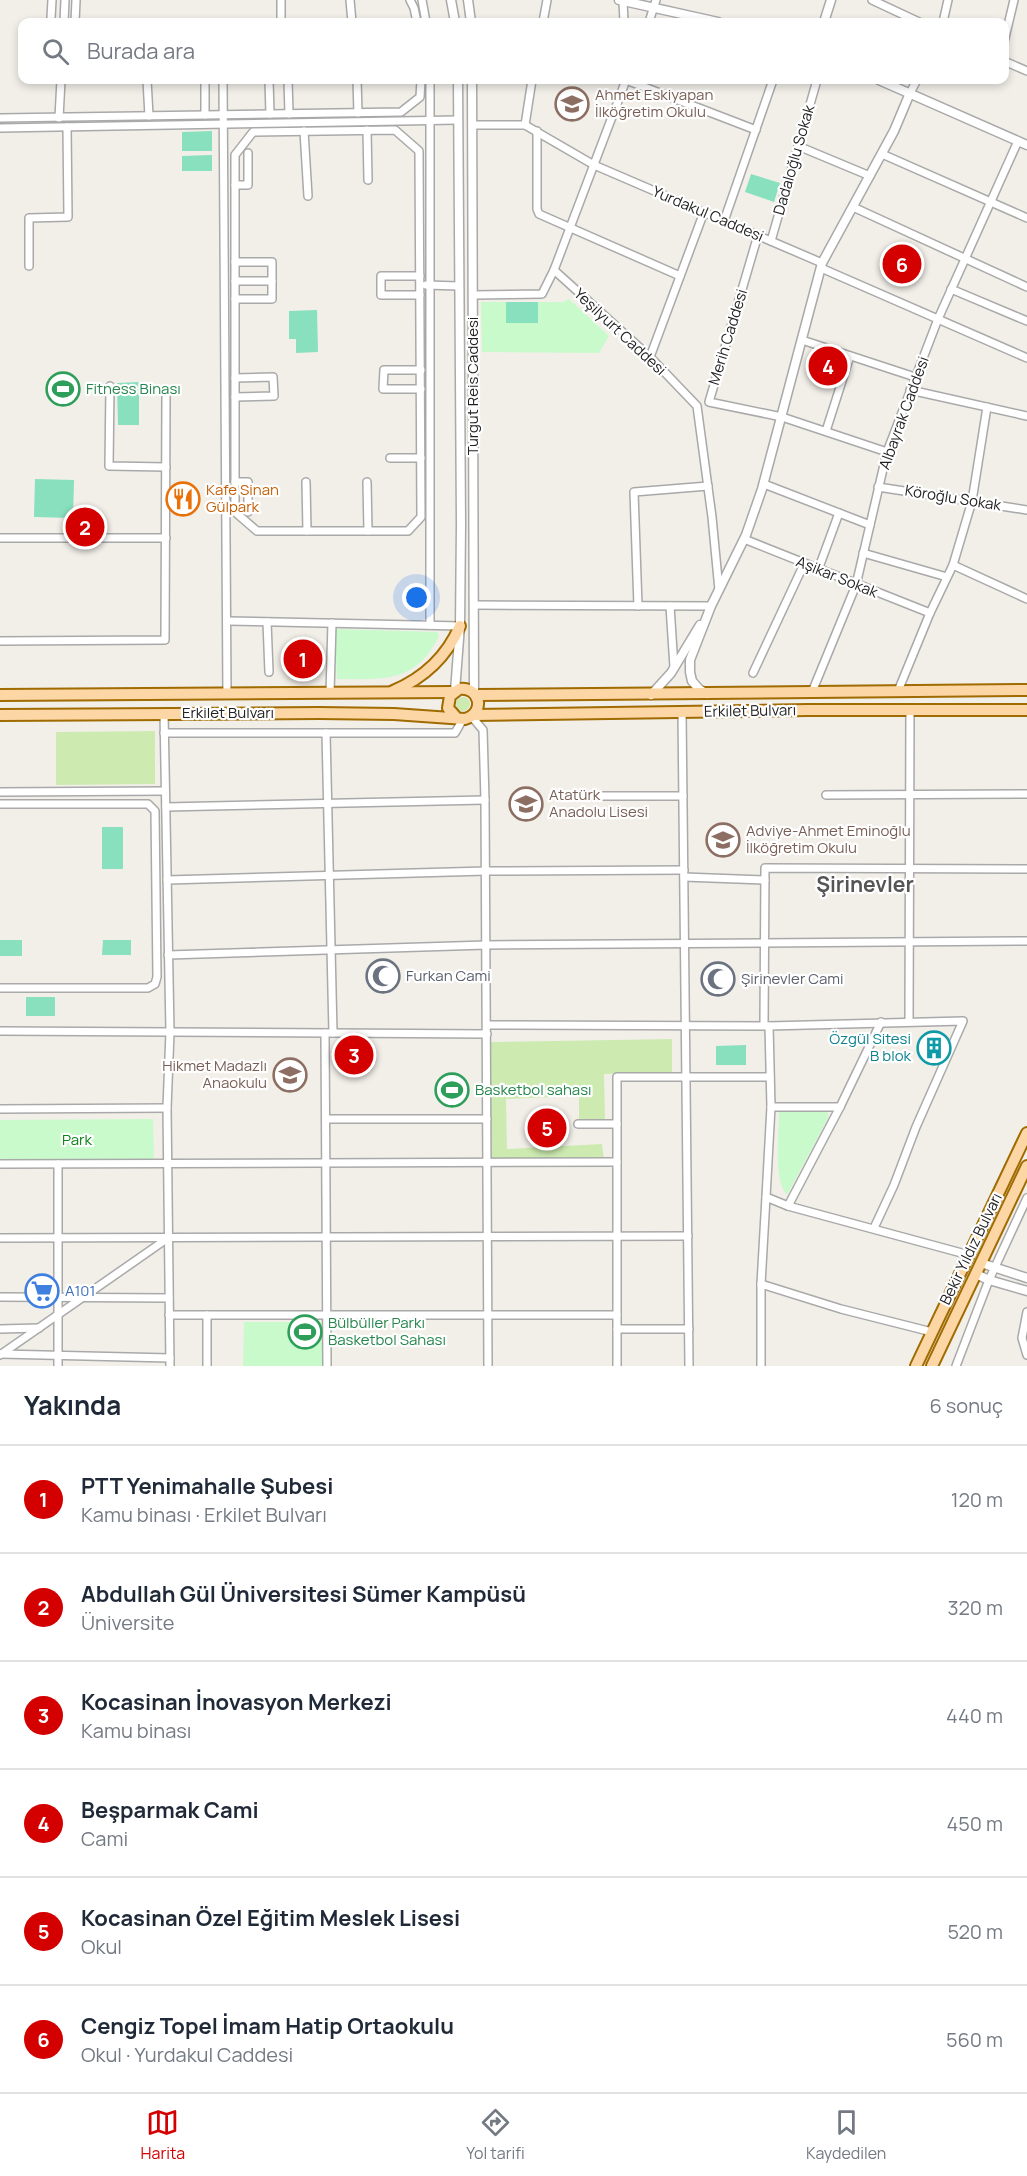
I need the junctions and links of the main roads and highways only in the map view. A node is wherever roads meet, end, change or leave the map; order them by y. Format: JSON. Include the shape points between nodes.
{"nodes":[{"id":1,"x":460,"y":626,"type":"road end"},
{"id":2,"x":1027,"y":690,"type":"edge"},
{"id":3,"x":454,"y":692,"type":"junction"},
{"id":4,"x":385,"y":693,"type":"junction"},
{"id":5,"x":475,"y":694,"type":"junction"},
{"id":6,"x":0,"y":695,"type":"edge"},
{"id":7,"x":1027,"y":710,"type":"edge"},
{"id":8,"x":0,"y":715,"type":"edge"},
{"id":9,"x":466,"y":717,"type":"junction"},
{"id":10,"x":1027,"y":1133,"type":"edge"},
{"id":11,"x":1027,"y":1167,"type":"edge"},
{"id":12,"x":916,"y":1366,"type":"edge"},
{"id":13,"x":932,"y":1366,"type":"edge"}],
"edges":[{"from":1,"to":4,"type":"main road","via":[[433,666],[406,685]]},
{"from":2,"to":5,"type":"main road","name":"Erkilet Bulvarı"},
{"from":3,"to":4,"type":"main road","name":"Erkilet Bulvarı"},
{"from":3,"to":5,"type":"main road","via":[[466,688]]},
{"from":3,"to":9,"type":"main road","via":[[449,699],[450,712]]},
{"from":4,"to":6,"type":"main road","name":"Erkilet Bulvarı"},
{"from":5,"to":9,"type":"main road","via":[[479,704]]},
{"from":7,"to":9,"type":"main road","name":"Erkilet Bulvarı"},
{"from":8,"to":9,"type":"main road","name":"Erkilet Bulvarı","via":[[164,712]]},
{"from":10,"to":12,"type":"main road","name":"Bekir Yıldız Bulvarı"},
{"from":11,"to":13,"type":"main road","name":"Bekir Yıldız Bulvarı"}]}
